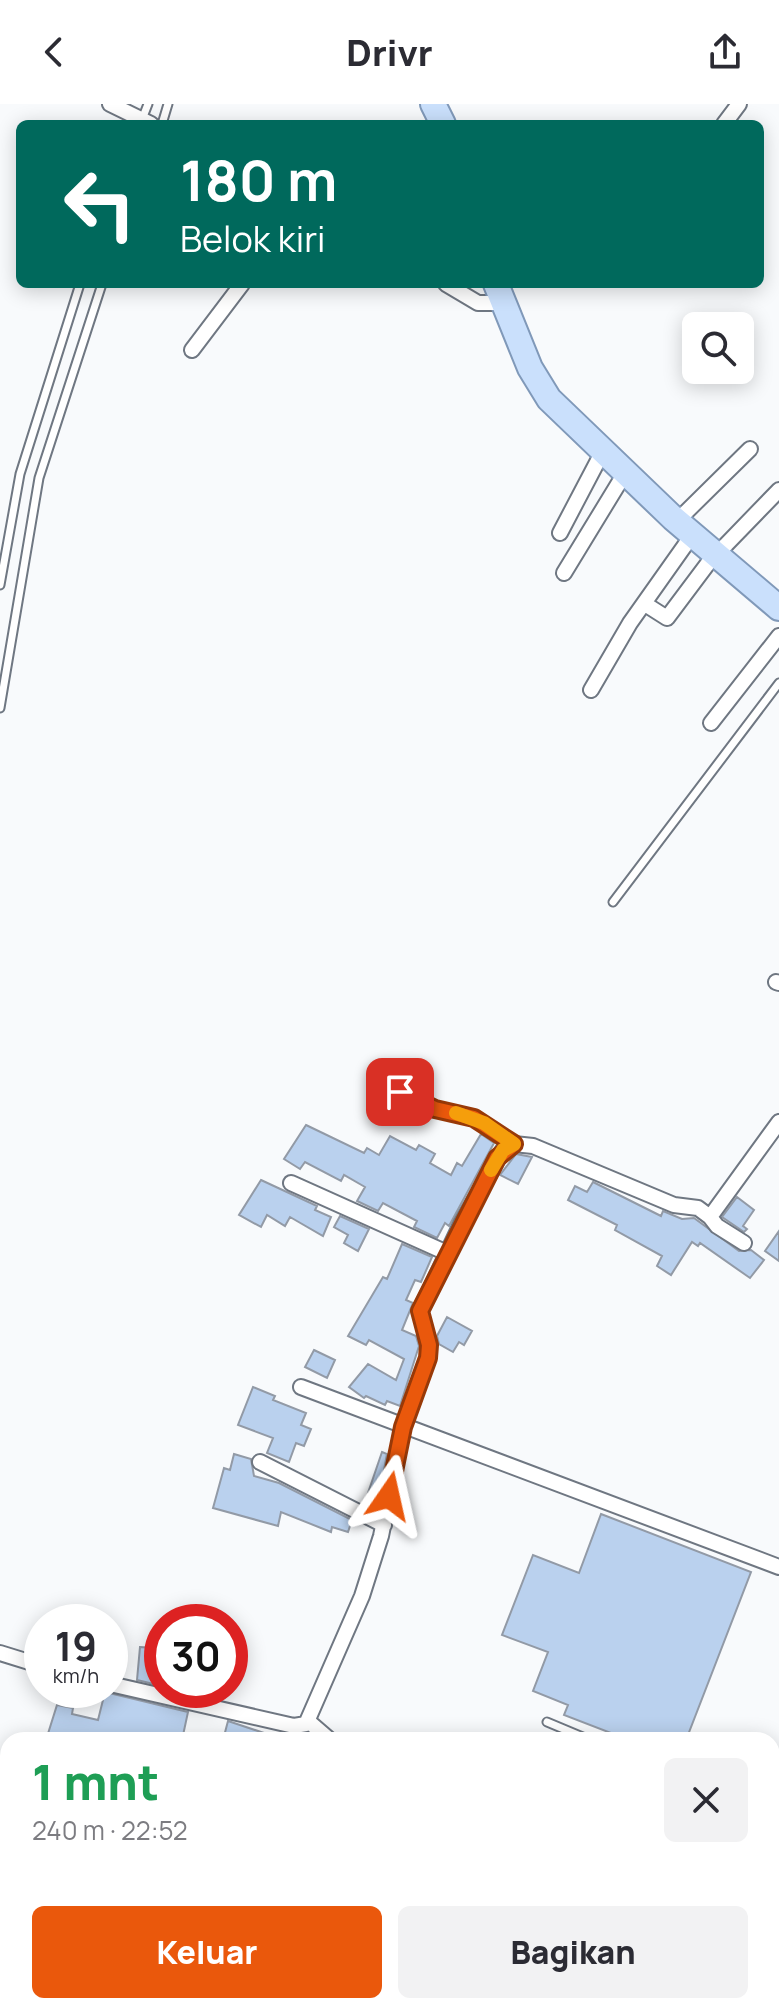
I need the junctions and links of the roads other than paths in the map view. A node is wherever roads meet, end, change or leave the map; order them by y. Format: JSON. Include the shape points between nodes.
{"nodes":[{"id":1,"x":110,"y":104,"type":"edge"},
{"id":2,"x":139,"y":120,"type":"edge"},
{"id":3,"x":79,"y":288,"type":"edge"},
{"id":4,"x":101,"y":288,"type":"edge"},
{"id":5,"x":239,"y":288,"type":"edge"},
{"id":6,"x":453,"y":288,"type":"edge"},
{"id":7,"x":500,"y":293,"type":"edge"},
{"id":8,"x":192,"y":350,"type":"dead end"},
{"id":9,"x":750,"y":449,"type":"dead end"},
{"id":10,"x":602,"y":453,"type":"junction"},
{"id":11,"x":625,"y":473,"type":"junction"},
{"id":12,"x":779,"y":490,"type":"edge"},
{"id":13,"x":685,"y":527,"type":"junction"},
{"id":14,"x":560,"y":533,"type":"dead end"},
{"id":15,"x":716,"y":554,"type":"junction"},
{"id":16,"x":564,"y":573,"type":"dead end"},
{"id":17,"x":0,"y":585,"type":"edge"},
{"id":18,"x":645,"y":604,"type":"junction"},
{"id":19,"x":779,"y":607,"type":"edge"},
{"id":20,"x":779,"y":636,"type":"edge"},
{"id":21,"x":779,"y":683,"type":"edge"},
{"id":22,"x":591,"y":690,"type":"dead end"},
{"id":23,"x":0,"y":708,"type":"edge"},
{"id":24,"x":711,"y":723,"type":"dead end"},
{"id":25,"x":613,"y":902,"type":"dead end"},
{"id":26,"x":400,"y":1092,"type":"dead end"},
{"id":27,"x":779,"y":1122,"type":"edge"},
{"id":28,"x":514,"y":1144,"type":"junction"},
{"id":29,"x":291,"y":1183,"type":"dead end"},
{"id":30,"x":710,"y":1217,"type":"junction"},
{"id":31,"x":744,"y":1243,"type":"dead end"},
{"id":32,"x":447,"y":1253,"type":"junction"},
{"id":33,"x":301,"y":1387,"type":"dead end"},
{"id":34,"x":403,"y":1427,"type":"junction"},
{"id":35,"x":260,"y":1462,"type":"dead end"},
{"id":36,"x":384,"y":1525,"type":"junction"},
{"id":37,"x":779,"y":1567,"type":"edge"},
{"id":38,"x":0,"y":1653,"type":"edge"},
{"id":39,"x":24,"y":1660,"type":"edge"},
{"id":40,"x":128,"y":1688,"type":"edge"},
{"id":41,"x":308,"y":1721,"type":"junction"},
{"id":42,"x":547,"y":1722,"type":"dead end"},
{"id":43,"x":321,"y":1732,"type":"edge"},
{"id":44,"x":571,"y":1732,"type":"edge"}],
"edges":[{"from":1,"to":2,"type":"street"},
{"from":3,"to":17,"type":"lane","via":[[20,474]]},
{"from":4,"to":23,"type":"lane","via":[[39,478]]},
{"from":5,"to":8,"type":"street"},
{"from":6,"to":7,"type":"street","via":[[478,303]]},
{"from":7,"to":10,"type":"main road","via":[[539,385]]},
{"from":9,"to":13,"type":"street"},
{"from":10,"to":11,"type":"main road"},
{"from":10,"to":14,"type":"street"},
{"from":11,"to":13,"type":"main road"},
{"from":11,"to":16,"type":"street"},
{"from":12,"to":15,"type":"street"},
{"from":13,"to":15,"type":"main road"},
{"from":13,"to":18,"type":"street"},
{"from":15,"to":18,"type":"street","via":[[667,618]]},
{"from":15,"to":19,"type":"main road"},
{"from":18,"to":22,"type":"street"},
{"from":20,"to":24,"type":"street"},
{"from":21,"to":25,"type":"lane"},
{"from":26,"to":28,"type":"street","via":[[435,1109],[474,1118]]},
{"from":27,"to":30,"type":"street"},
{"from":28,"to":30,"type":"street","via":[[533,1146]]},
{"from":28,"to":32,"type":"street","via":[[497,1158]]},
{"from":29,"to":32,"type":"street"},
{"from":30,"to":31,"type":"street"},
{"from":32,"to":34,"type":"street","via":[[420,1311],[428,1358]]},
{"from":33,"to":34,"type":"street"},
{"from":34,"to":36,"type":"street"},
{"from":34,"to":37,"type":"street"},
{"from":35,"to":36,"type":"street"},
{"from":36,"to":41,"type":"street","via":[[362,1596]]},
{"from":38,"to":39,"type":"street"},
{"from":40,"to":41,"type":"street","via":[[294,1726]]},
{"from":41,"to":43,"type":"street"},
{"from":42,"to":44,"type":"lane"}]}
